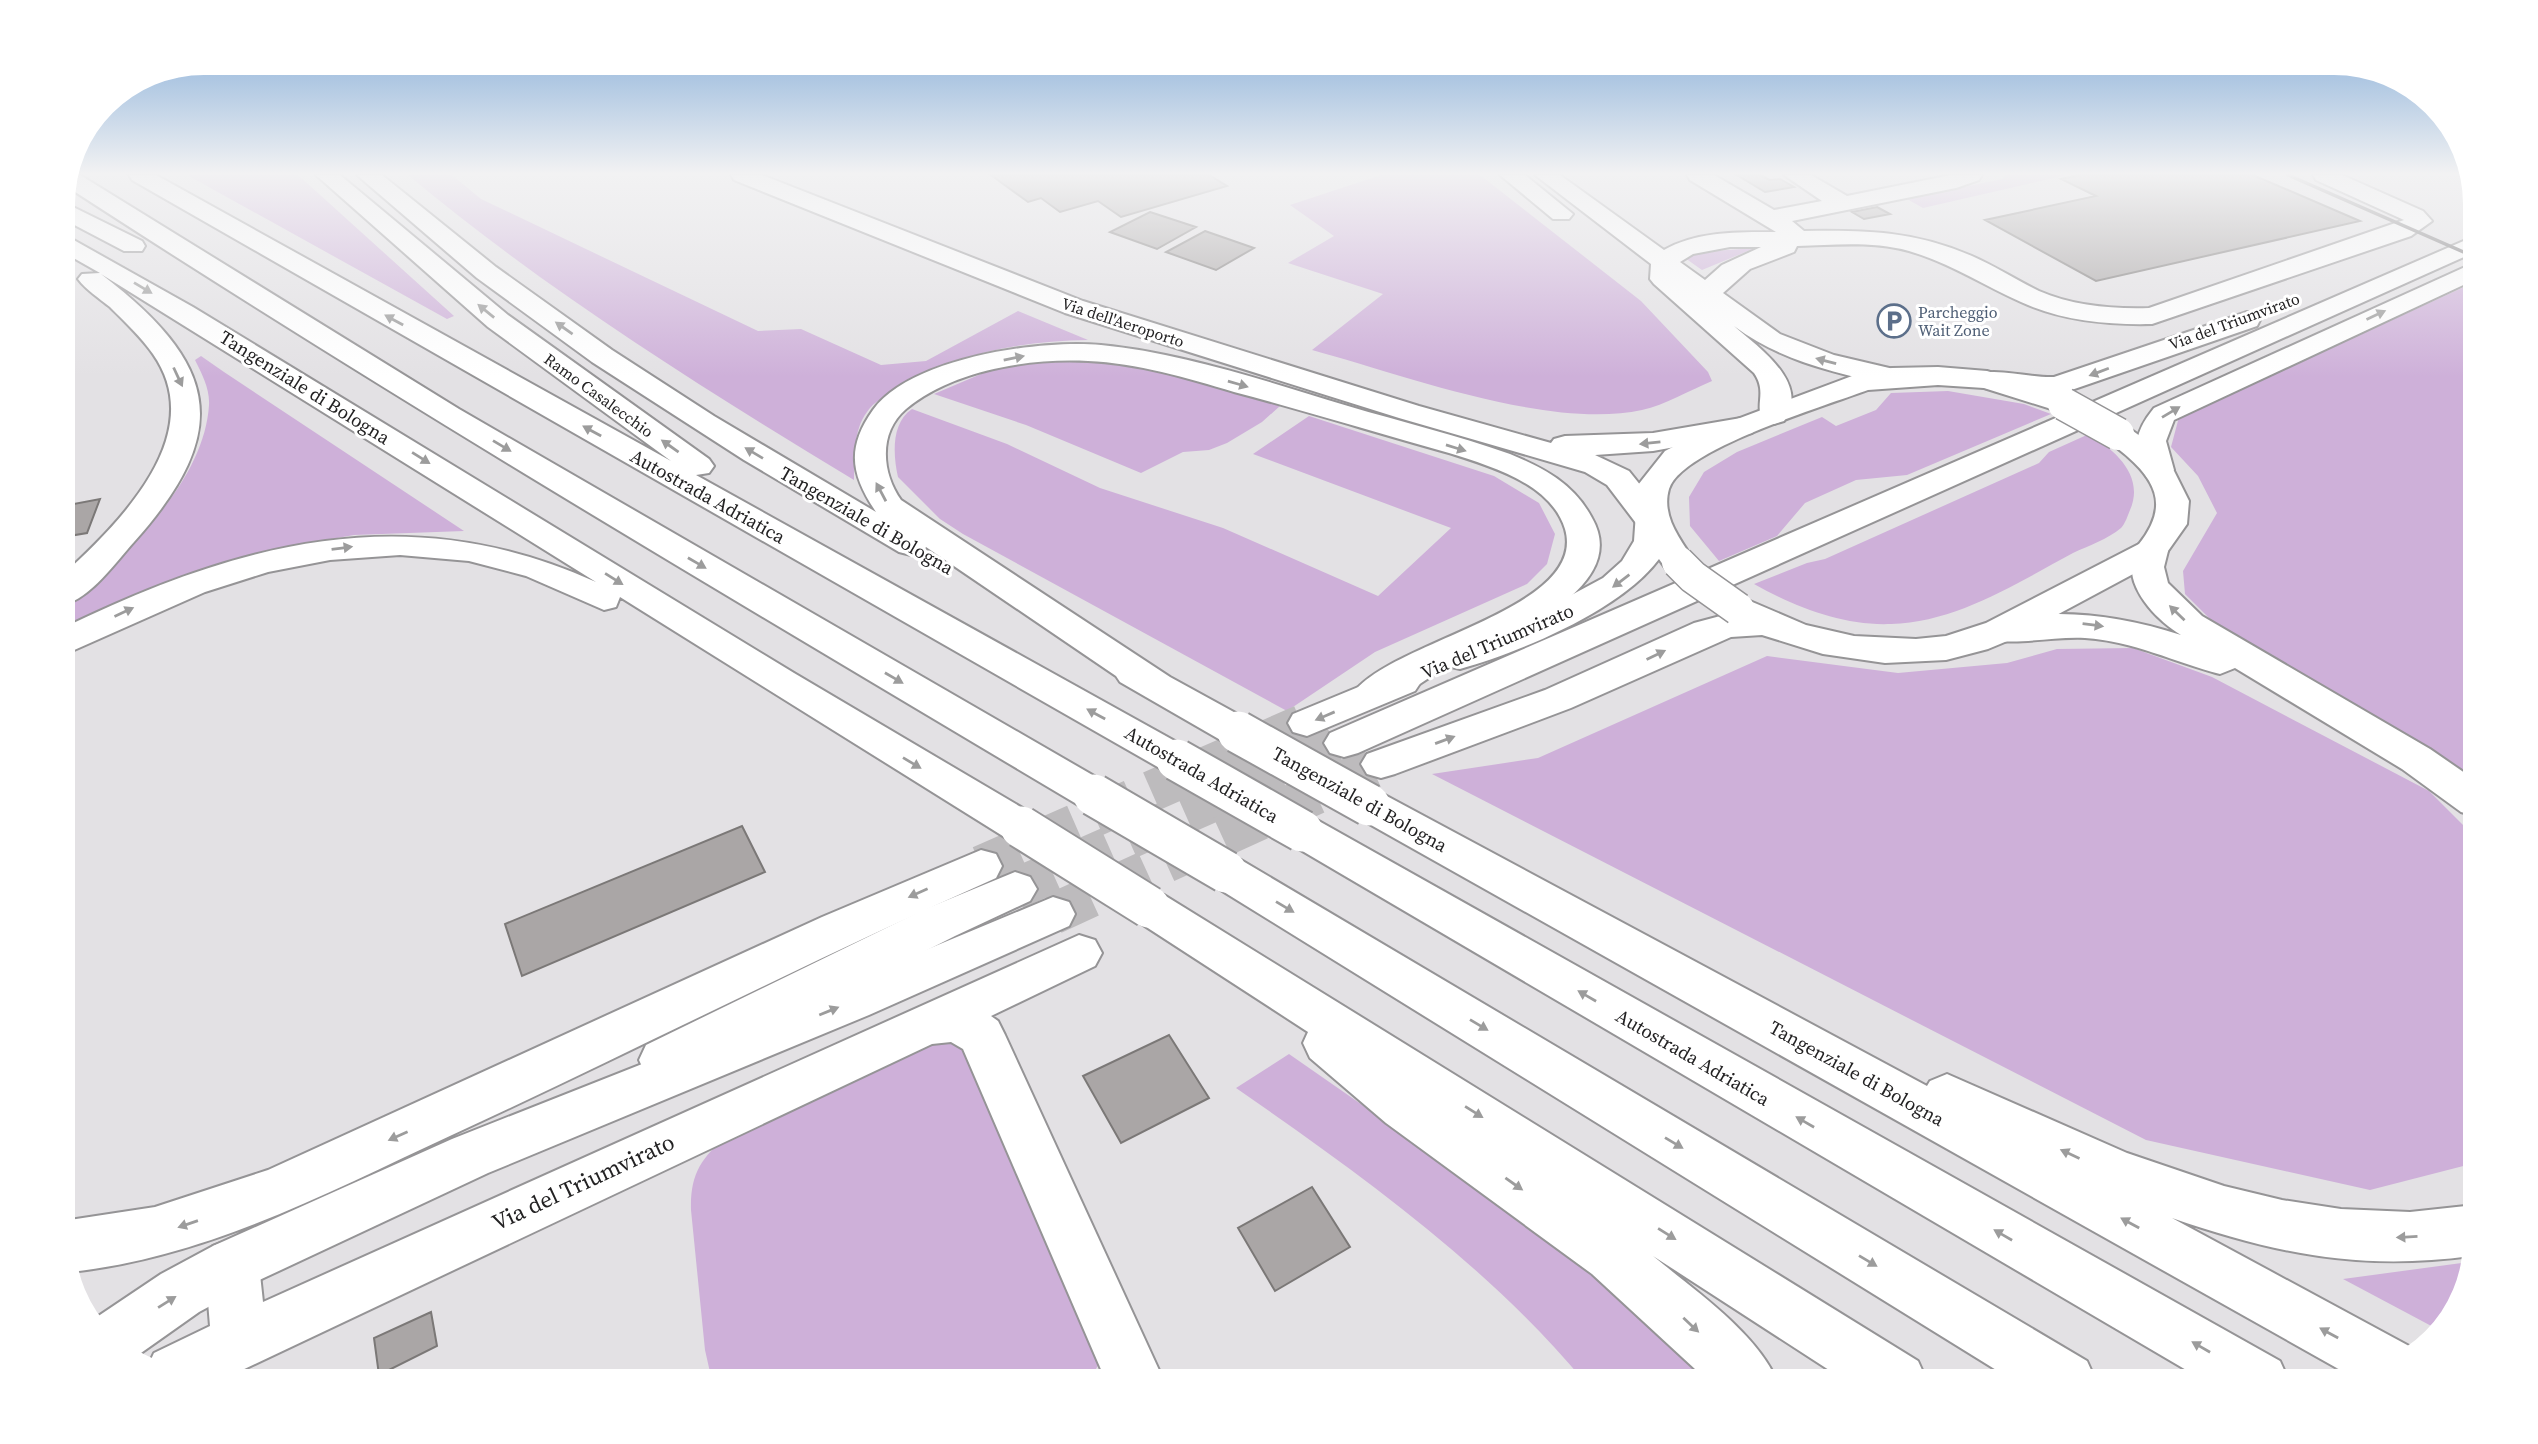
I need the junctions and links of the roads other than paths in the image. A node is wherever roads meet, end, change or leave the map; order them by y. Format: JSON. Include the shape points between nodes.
{"nodes":[{"id":1,"x":124,"y":242,"type":"edge"},
{"id":2,"x":169,"y":242,"type":"edge"},
{"id":3,"x":259,"y":242,"type":"edge"},
{"id":4,"x":406,"y":242,"type":"edge"},
{"id":5,"x":451,"y":242,"type":"edge"},
{"id":6,"x":911,"y":242,"type":"edge"},
{"id":7,"x":1599,"y":242,"type":"edge"},
{"id":8,"x":1640,"y":242,"type":"edge"},
{"id":9,"x":1717,"y":242,"type":"edge"},
{"id":10,"x":1807,"y":242,"type":"edge"},
{"id":11,"x":1850,"y":242,"type":"edge"},
{"id":12,"x":1901,"y":242,"type":"edge"},
{"id":13,"x":2368,"y":242,"type":"edge"},
{"id":14,"x":2462,"y":248,"type":"edge"},
{"id":15,"x":76,"y":249,"type":"edge"},
{"id":16,"x":2462,"y":249,"type":"edge"},
{"id":17,"x":2462,"y":250,"type":"edge"},
{"id":18,"x":1664,"y":261,"type":"junction"},
{"id":19,"x":1890,"y":261,"type":"dead end"},
{"id":20,"x":76,"y":269,"type":"edge"},
{"id":21,"x":1708,"y":295,"type":"junction"},
{"id":22,"x":1729,"y":336,"type":"junction"},
{"id":23,"x":360,"y":360,"type":"junction"},
{"id":24,"x":1892,"y":376,"type":"junction"},
{"id":25,"x":1987,"y":380,"type":"junction"},
{"id":26,"x":1774,"y":415,"type":"junction"},
{"id":27,"x":1741,"y":427,"type":"junction"},
{"id":28,"x":1514,"y":442,"type":"junction"},
{"id":29,"x":2158,"y":470,"type":"junction"},
{"id":30,"x":1654,"y":524,"type":"junction"},
{"id":31,"x":2151,"y":551,"type":"junction"},
{"id":32,"x":76,"y":580,"type":"edge"},
{"id":33,"x":887,"y":596,"type":"junction"},
{"id":34,"x":1752,"y":616,"type":"junction"},
{"id":35,"x":2001,"y":631,"type":"junction"},
{"id":36,"x":76,"y":636,"type":"edge"},
{"id":37,"x":1156,"y":685,"type":"junction"},
{"id":38,"x":1370,"y":696,"type":"junction"},
{"id":39,"x":1307,"y":723,"type":"tunnel mouth"},
{"id":40,"x":2381,"y":738,"type":"junction"},
{"id":41,"x":873,"y":739,"type":"junction"},
{"id":42,"x":1344,"y":743,"type":"tunnel mouth"},
{"id":43,"x":1375,"y":784,"type":"junction"},
{"id":44,"x":2463,"y":792,"type":"edge"},
{"id":45,"x":1488,"y":870,"type":"junction"},
{"id":46,"x":1016,"y":890,"type":"junction"},
{"id":47,"x":1169,"y":919,"type":"junction"},
{"id":48,"x":1079,"y":953,"type":"dead end"},
{"id":49,"x":927,"y":1024,"type":"junction"},
{"id":50,"x":465,"y":1132,"type":"junction"},
{"id":51,"x":2463,"y":1231,"type":"edge"},
{"id":52,"x":76,"y":1246,"type":"edge"},
{"id":53,"x":232,"y":1265,"type":"junction"},
{"id":54,"x":118,"y":1336,"type":"edge"},
{"id":55,"x":240,"y":1341,"type":"junction"},
{"id":56,"x":2379,"y":1360,"type":"edge"},
{"id":57,"x":186,"y":1367,"type":"edge"},
{"id":58,"x":1130,"y":1369,"type":"edge"},
{"id":59,"x":1736,"y":1369,"type":"edge"},
{"id":60,"x":1879,"y":1369,"type":"edge"},
{"id":61,"x":2047,"y":1369,"type":"edge"},
{"id":62,"x":2239,"y":1369,"type":"edge"}],
"edges":[{"from":1,"to":23,"type":"main road"},
{"from":2,"to":23,"type":"main road"},
{"from":33,"to":3,"type":"main road","name":"Autostrada Adriatica","one_way":true},
{"from":33,"to":4,"type":"main road","name":"Ramo Casalecchio","one_way":true,"via":[[498,321]]},
{"from":37,"to":5,"type":"main road","name":"Tangenziale di Bologna","one_way":true,"via":[[715,430],[504,286]]},
{"from":6,"to":28,"type":"main road","name":"Via dell'Aeroporto","via":[[1074,307]]},
{"from":7,"to":22,"type":"main road"},
{"from":8,"to":18,"type":"main road","name":"Via del Triumvirato"},
{"from":9,"to":18,"type":"main road","via":[[1686,248]]},
{"from":10,"to":21,"type":"main road","via":[[1736,268],[1720,278]]},
{"from":11,"to":19,"type":"main road"},
{"from":12,"to":13,"type":"main road","via":[[1963,261],[2031,298],[2070,310],[2120,317],[2152,316]]},
{"from":14,"to":25,"type":"main road","name":"Via del Triumvirato","one_way":true,"via":[[2057,386]]},
{"from":15,"to":41,"type":"main road","name":"Tangenziale di Bologna","one_way":true},
{"from":16,"to":42,"type":"main road","name":"Via del Triumvirato"},
{"from":29,"to":17,"type":"main road","name":"Via del Triumvirato","one_way":true,"via":[[2149,443],[2151,431],[2164,414]]},
{"from":18,"to":21,"type":"main road","name":"Via del Triumvirato"},
{"from":18,"to":22,"type":"main road","via":[[1663,279]]},
{"from":20,"to":32,"type":"main road","one_way":true,"via":[[119,300],[146,327],[188,400],[180,447],[153,498]]},
{"from":24,"to":21,"type":"main road","name":"Via del Triumvirato","one_way":true,"via":[[1792,351]]},
{"from":22,"to":26,"type":"main road","via":[[1776,384]]},
{"from":23,"to":61,"type":"main road","one_way":true,"bridge":true,"via":[[1226,872]]},
{"from":24,"to":25,"type":"main road","name":"Via del Triumvirato"},
{"from":24,"to":26,"type":"main road","name":"Via del Triumvirato","via":[[1862,382]]},
{"from":25,"to":29,"type":"main road","name":"Via del Triumvirato","bridge":true,"via":[[2064,404],[2118,433],[2146,454]]},
{"from":26,"to":27,"type":"main road","name":"Via del Triumvirato"},
{"from":27,"to":28,"type":"main road","name":"Via dell'Aeroporto","one_way":true,"via":[[1627,445]]},
{"from":27,"to":30,"type":"main road","name":"Via del Triumvirato","via":[[1675,458],[1664,470],[1654,485]]},
{"from":28,"to":30,"type":"main road","name":"Via dell'Aeroporto","via":[[1582,459],[1608,471]]},
{"from":29,"to":31,"type":"main road","name":"Via del Triumvirato","via":[[2173,513]]},
{"from":30,"to":34,"type":"main road","name":"Via del Triumvirato","bridge":true,"via":[[1693,578]]},
{"from":30,"to":38,"type":"main road","name":"Via del Triumvirato","one_way":true,"via":[[1649,550],[1630,575],[1603,594]]},
{"from":31,"to":35,"type":"main road","name":"Via del Triumvirato"},
{"from":40,"to":31,"type":"main road","one_way":true,"via":[[2189,625],[2151,587],[2147,567]]},
{"from":62,"to":33,"type":"main road","name":"Autostrada Adriatica","one_way":true,"bridge":true},
{"from":34,"to":35,"type":"main road","name":"Via del Triumvirato","via":[[1811,639],[1911,652],[1974,641]]},
{"from":43,"to":34,"type":"main road","name":"Via del Triumvirato","one_way":true,"via":[[1700,634]]},
{"from":35,"to":40,"type":"main road","one_way":true,"via":[[2075,623],[2155,639],[2219,662]]},
{"from":36,"to":41,"type":"main road","one_way":true,"via":[[149,600],[252,565],[366,546],[452,546],[498,555],[560,577]]},
{"from":37,"to":38,"type":"main road","one_way":true,"via":[[889,507],[870,471],[874,435],[890,408],[950,375],[990,362],[1076,351],[1131,357],[1482,456],[1539,479],[1556,493],[1579,521],[1583,536],[1583,555],[1576,571],[1531,608]]},
{"from":37,"to":43,"type":"main road","name":"Tangenziale di Bologna","bridge":true,"via":[[1238,732]]},
{"from":38,"to":39,"type":"main road","name":"Via del Triumvirato","one_way":true},
{"from":40,"to":44,"type":"main road"},
{"from":41,"to":47,"type":"main road","name":"Tangenziale di Bologna","one_way":true,"bridge":true},
{"from":43,"to":45,"type":"main road","name":"Tangenziale di Bologna"},
{"from":51,"to":45,"type":"main road","one_way":true,"via":[[2402,1238],[2325,1233],[2258,1221],[2172,1194],[2080,1158],[1913,1080]]},
{"from":56,"to":45,"type":"main road","name":"Tangenziale di Bologna","one_way":true},
{"from":46,"to":50,"type":"main road"},
{"from":50,"to":46,"type":"main road","one_way":true,"via":[[853,1001]]},
{"from":46,"to":50,"type":"main road","one_way":true,"via":[[837,929]]},
{"from":47,"to":59,"type":"main road","one_way":true,"via":[[1404,1107],[1611,1255]]},
{"from":47,"to":60,"type":"main road","name":"Tangenziale di Bologna","one_way":true},
{"from":48,"to":49,"type":"main road","name":"Via del Triumvirato"},
{"from":49,"to":55,"type":"main road","name":"Via del Triumvirato"},
{"from":49,"to":58,"type":"main road","name":"Via del Triumvirato","via":[[957,1021],[981,1035]]},
{"from":50,"to":52,"type":"main road","one_way":true,"via":[[321,1170],[194,1222],[127,1240]]},
{"from":50,"to":53,"type":"main road"},
{"from":54,"to":53,"type":"main road","one_way":true},
{"from":53,"to":55,"type":"main road"},
{"from":55,"to":57,"type":"main road","name":"Via del Triumvirato"}]}
